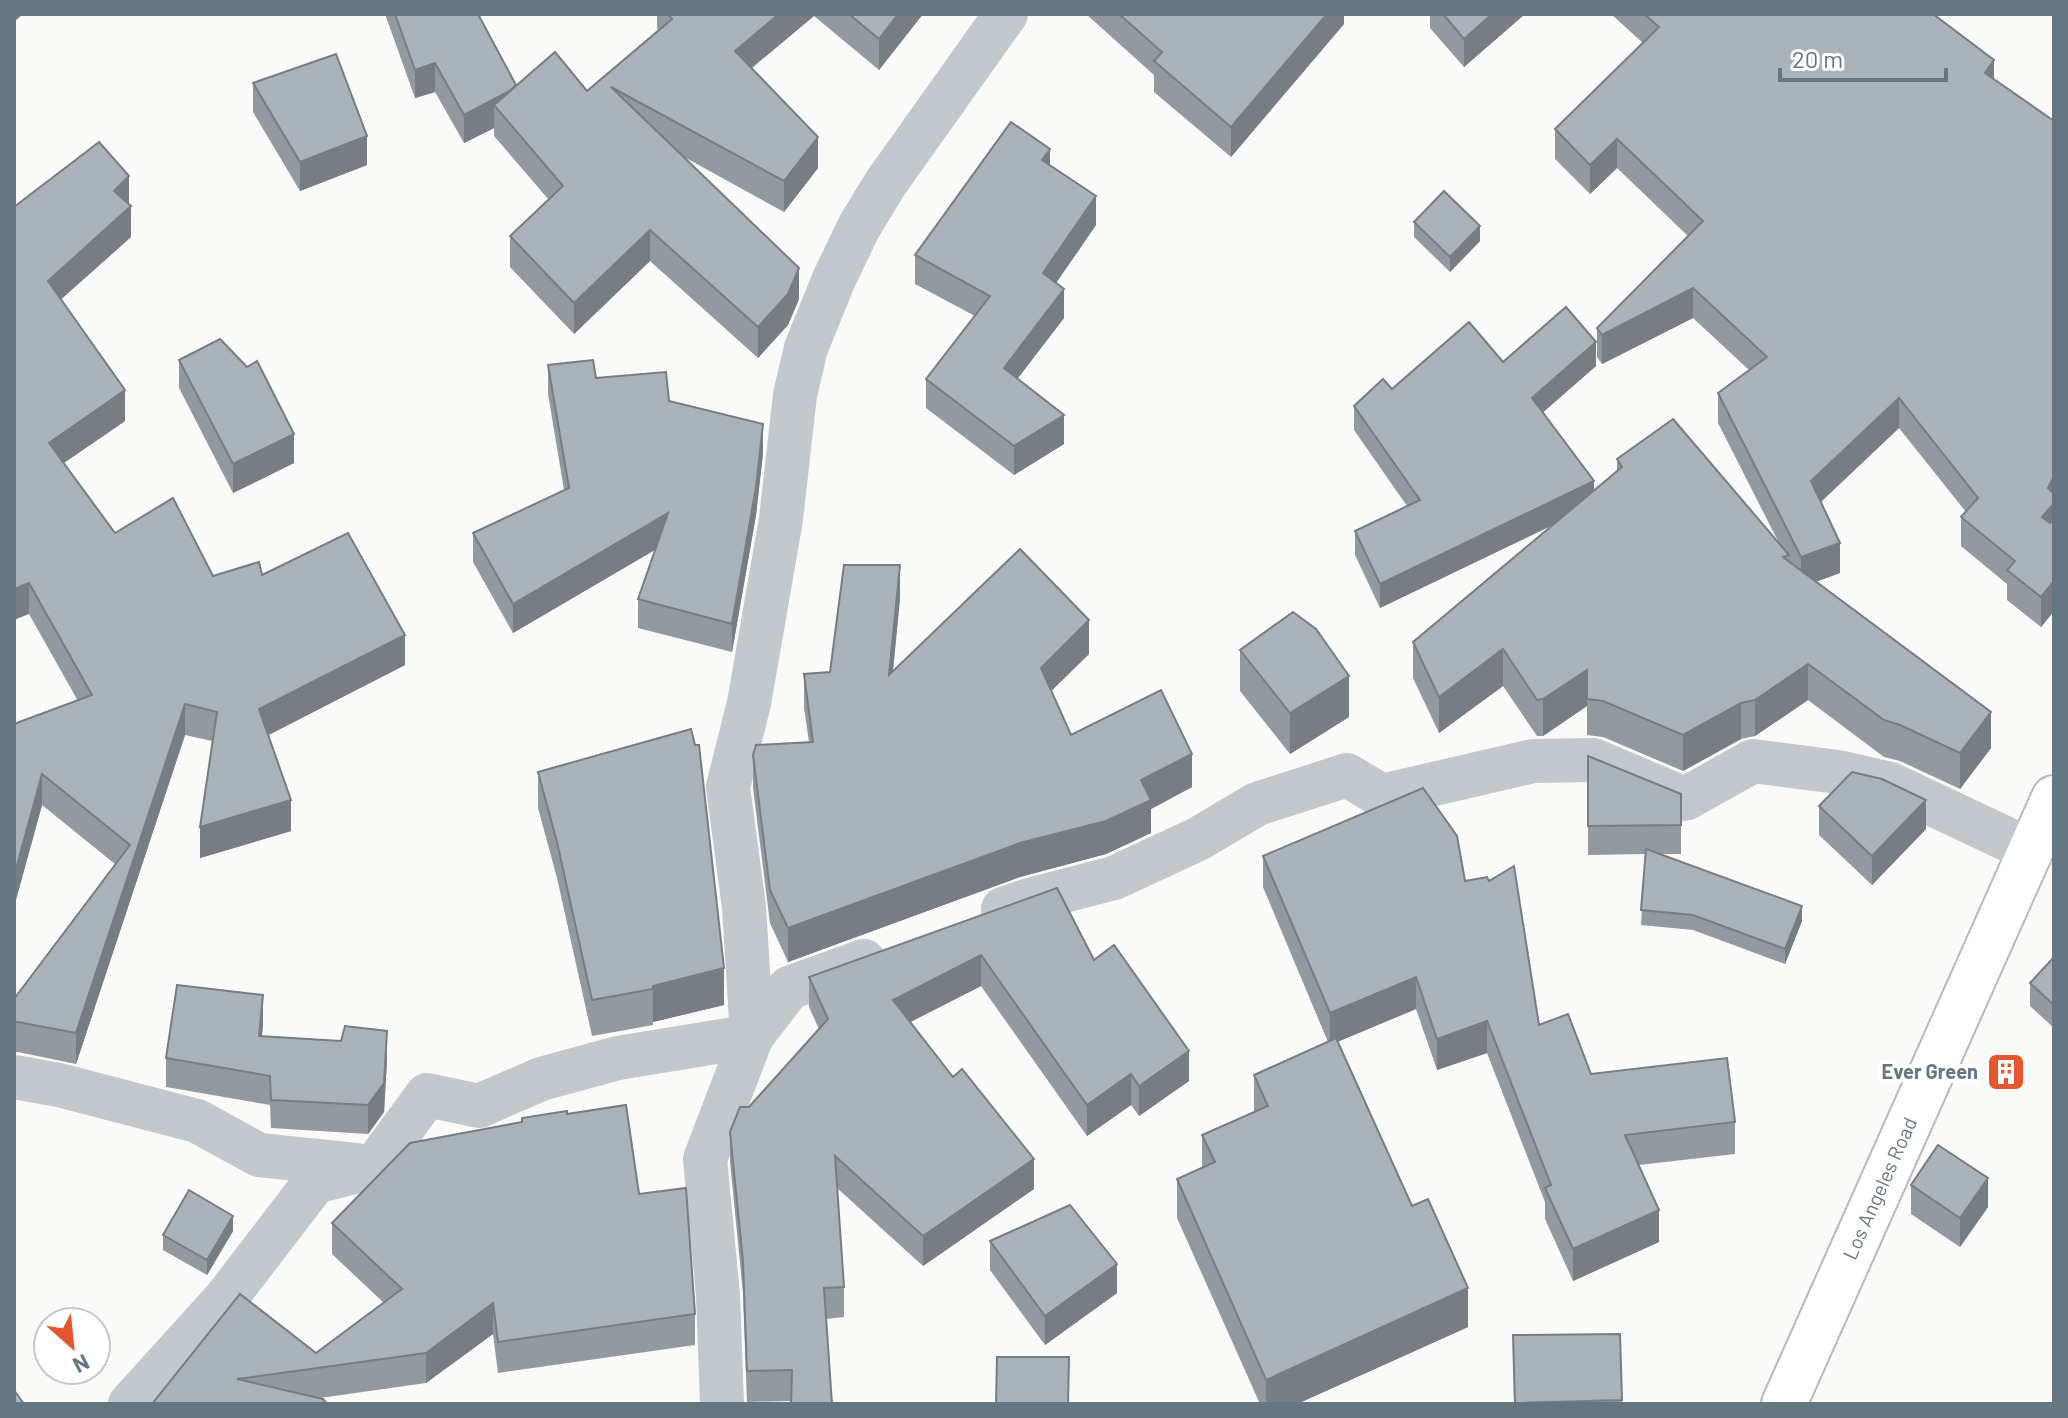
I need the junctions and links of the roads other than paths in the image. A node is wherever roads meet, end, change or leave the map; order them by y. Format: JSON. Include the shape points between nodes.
{"nodes":[{"id":1,"x":1006,"y":14,"type":"edge"},
{"id":2,"x":2054,"y":798,"type":"edge"},
{"id":3,"x":2032,"y":851,"type":"junction"},
{"id":4,"x":970,"y":922,"type":"edge"},
{"id":5,"x":897,"y":949,"type":"edge"},
{"id":6,"x":752,"y":1036,"type":"junction"},
{"id":7,"x":14,"y":1077,"type":"edge"},
{"id":8,"x":374,"y":1167,"type":"junction"},
{"id":9,"x":130,"y":1404,"type":"edge"},
{"id":10,"x":722,"y":1404,"type":"edge"},
{"id":11,"x":1784,"y":1404,"type":"edge"}],
"edges":[{"from":1,"to":6,"type":"street","via":[[859,227],[806,348],[749,703],[728,787],[744,907]]},
{"from":2,"to":3,"type":"main road","name":"Los Angeles Road"},
{"from":3,"to":4,"type":"street","via":[[1890,784],[1838,772],[1753,761],[1685,799],[1593,760],[1533,761],[1382,796],[1347,775],[1257,804],[1114,878]]},
{"from":3,"to":11,"type":"main road","name":"Los Angeles Road"},
{"from":5,"to":6,"type":"street","via":[[789,988]]},
{"from":6,"to":8,"type":"street","via":[[618,1058],[541,1079],[479,1106],[427,1095]]},
{"from":6,"to":10,"type":"street","via":[[705,1159]]},
{"from":7,"to":8,"type":"street","via":[[197,1121],[259,1155]]},
{"from":8,"to":9,"type":"street","via":[[315,1182],[226,1298]]}]}
